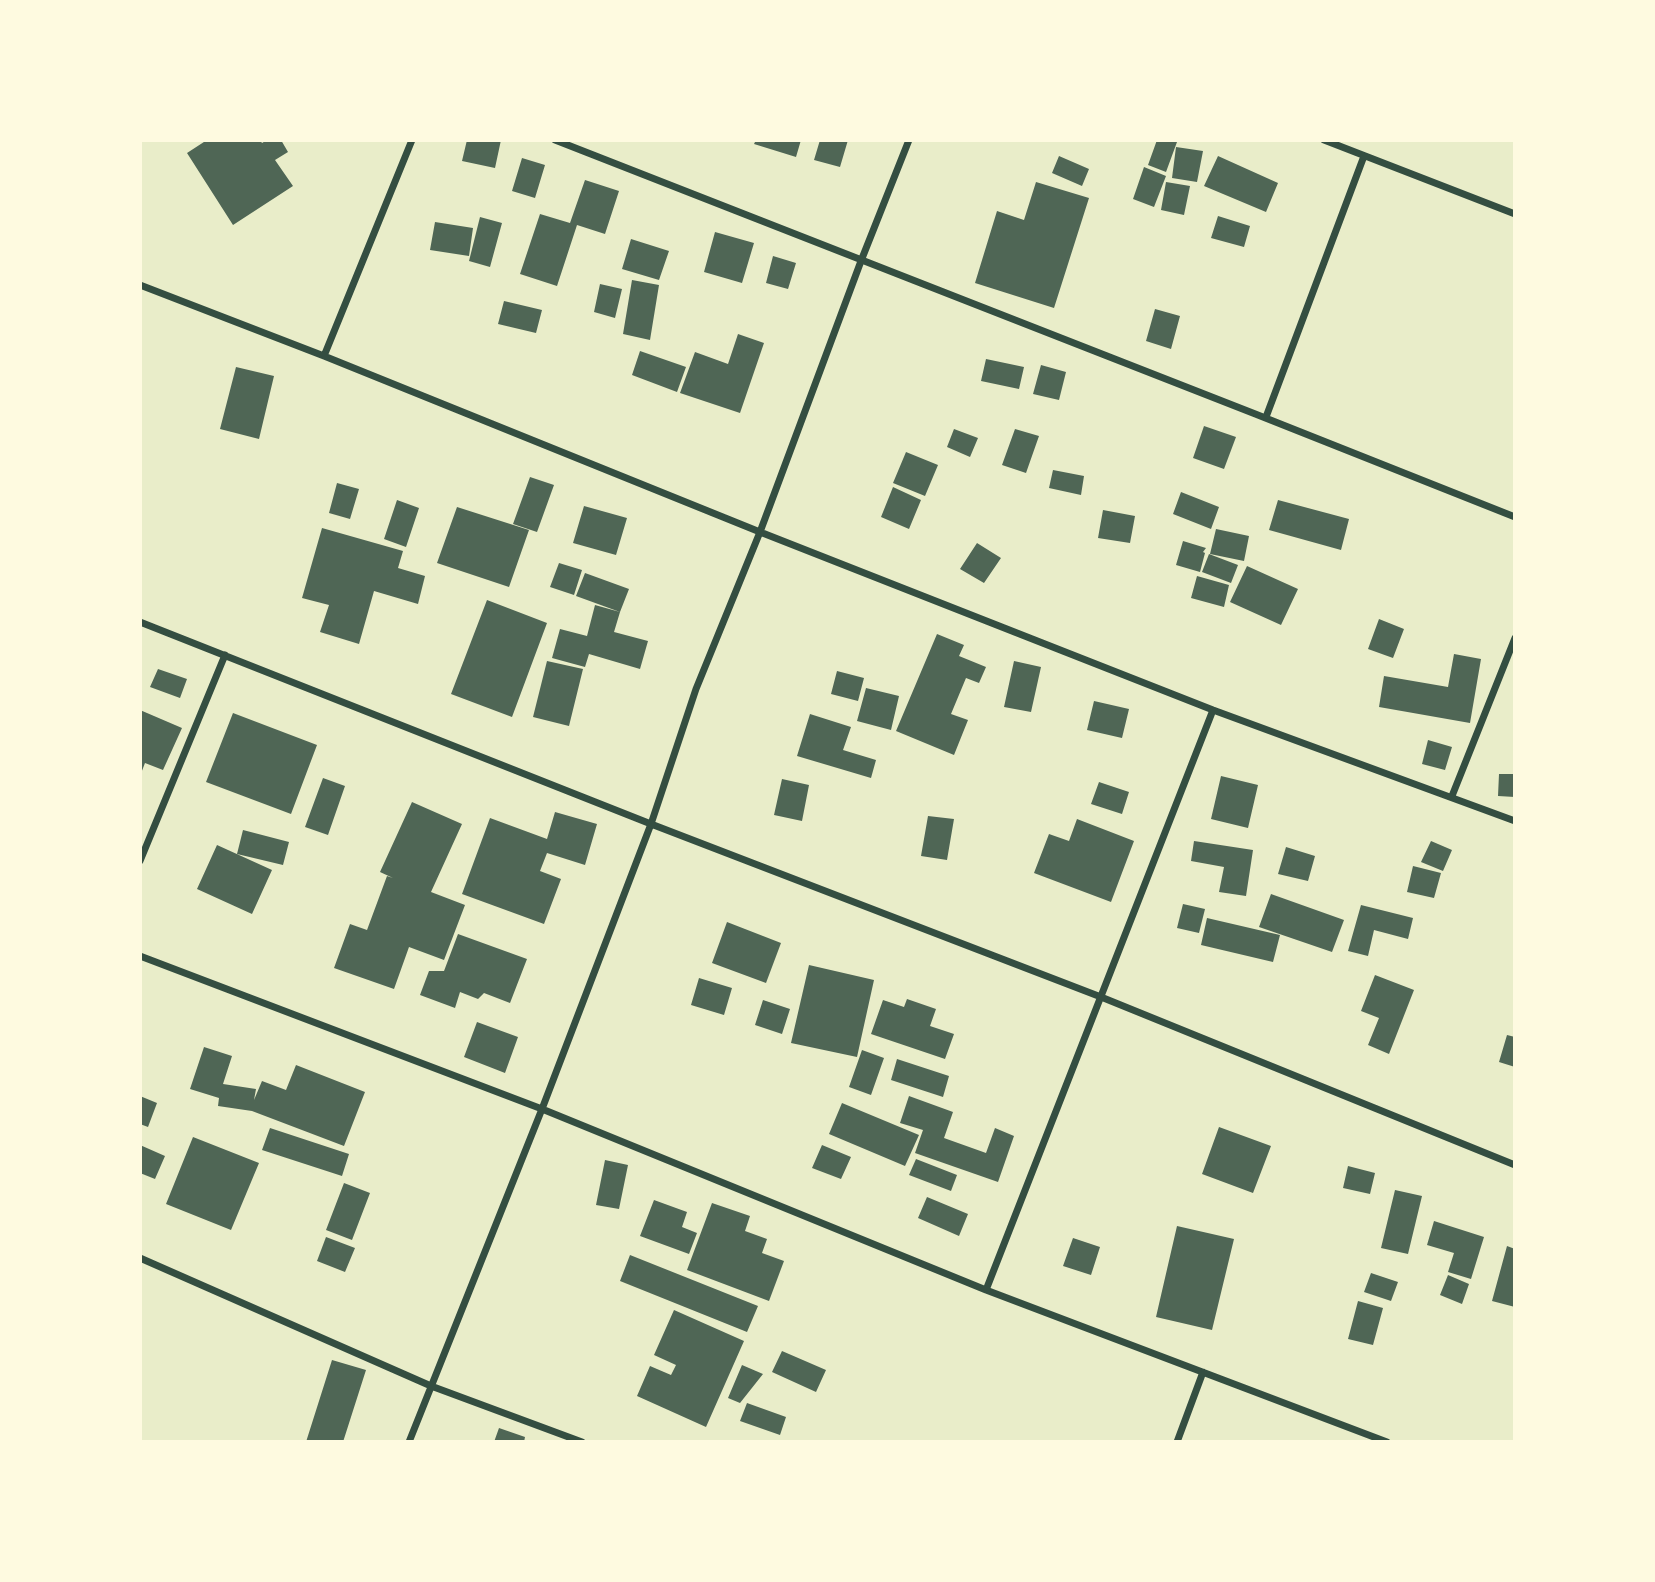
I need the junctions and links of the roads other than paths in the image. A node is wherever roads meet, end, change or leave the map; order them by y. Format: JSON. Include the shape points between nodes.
{"nodes":[{"id":1,"x":412,"y":140,"type":"edge"},
{"id":2,"x":555,"y":140,"type":"edge"},
{"id":3,"x":909,"y":140,"type":"edge"},
{"id":4,"x":1324,"y":140,"type":"edge"},
{"id":5,"x":1364,"y":156,"type":"junction"},
{"id":6,"x":1515,"y":214,"type":"edge"},
{"id":7,"x":860,"y":261,"type":"junction"},
{"id":8,"x":140,"y":285,"type":"edge"},
{"id":9,"x":324,"y":356,"type":"junction"},
{"id":10,"x":1266,"y":417,"type":"junction"},
{"id":11,"x":1515,"y":517,"type":"edge"},
{"id":12,"x":760,"y":532,"type":"junction"},
{"id":13,"x":140,"y":622,"type":"edge"},
{"id":14,"x":1515,"y":638,"type":"edge"},
{"id":15,"x":225,"y":655,"type":"junction"},
{"id":16,"x":1213,"y":710,"type":"junction"},
{"id":17,"x":1452,"y":796,"type":"junction"},
{"id":18,"x":1515,"y":821,"type":"edge"},
{"id":19,"x":651,"y":824,"type":"junction"},
{"id":20,"x":140,"y":861,"type":"edge"},
{"id":21,"x":140,"y":956,"type":"edge"},
{"id":22,"x":1101,"y":998,"type":"junction"},
{"id":23,"x":542,"y":1109,"type":"junction"},
{"id":24,"x":1515,"y":1165,"type":"edge"},
{"id":25,"x":140,"y":1258,"type":"edge"},
{"id":26,"x":986,"y":1290,"type":"junction"},
{"id":27,"x":1202,"y":1372,"type":"junction"},
{"id":28,"x":431,"y":1386,"type":"junction"},
{"id":29,"x":409,"y":1442,"type":"edge"},
{"id":30,"x":582,"y":1442,"type":"edge"},
{"id":31,"x":1177,"y":1442,"type":"edge"},
{"id":32,"x":1387,"y":1442,"type":"edge"}],
"edges":[{"from":1,"to":9,"type":"street"},
{"from":2,"to":7,"type":"street"},
{"from":3,"to":7,"type":"street"},
{"from":4,"to":5,"type":"street"},
{"from":5,"to":6,"type":"street"},
{"from":5,"to":10,"type":"street"},
{"from":7,"to":10,"type":"street"},
{"from":7,"to":12,"type":"street"},
{"from":8,"to":9,"type":"street"},
{"from":9,"to":12,"type":"street"},
{"from":10,"to":11,"type":"street"},
{"from":12,"to":16,"type":"street"},
{"from":12,"to":19,"type":"street","via":[[696,689]]},
{"from":13,"to":15,"type":"street"},
{"from":14,"to":17,"type":"street"},
{"from":15,"to":19,"type":"street"},
{"from":15,"to":20,"type":"street"},
{"from":16,"to":17,"type":"street"},
{"from":16,"to":22,"type":"street"},
{"from":17,"to":18,"type":"street"},
{"from":19,"to":22,"type":"street"},
{"from":19,"to":23,"type":"street"},
{"from":21,"to":23,"type":"street"},
{"from":22,"to":24,"type":"street"},
{"from":22,"to":26,"type":"street"},
{"from":23,"to":26,"type":"street"},
{"from":23,"to":28,"type":"street"},
{"from":25,"to":28,"type":"street"},
{"from":26,"to":27,"type":"street"},
{"from":27,"to":31,"type":"street"},
{"from":27,"to":32,"type":"street"},
{"from":28,"to":29,"type":"street"},
{"from":28,"to":30,"type":"street"}]}
